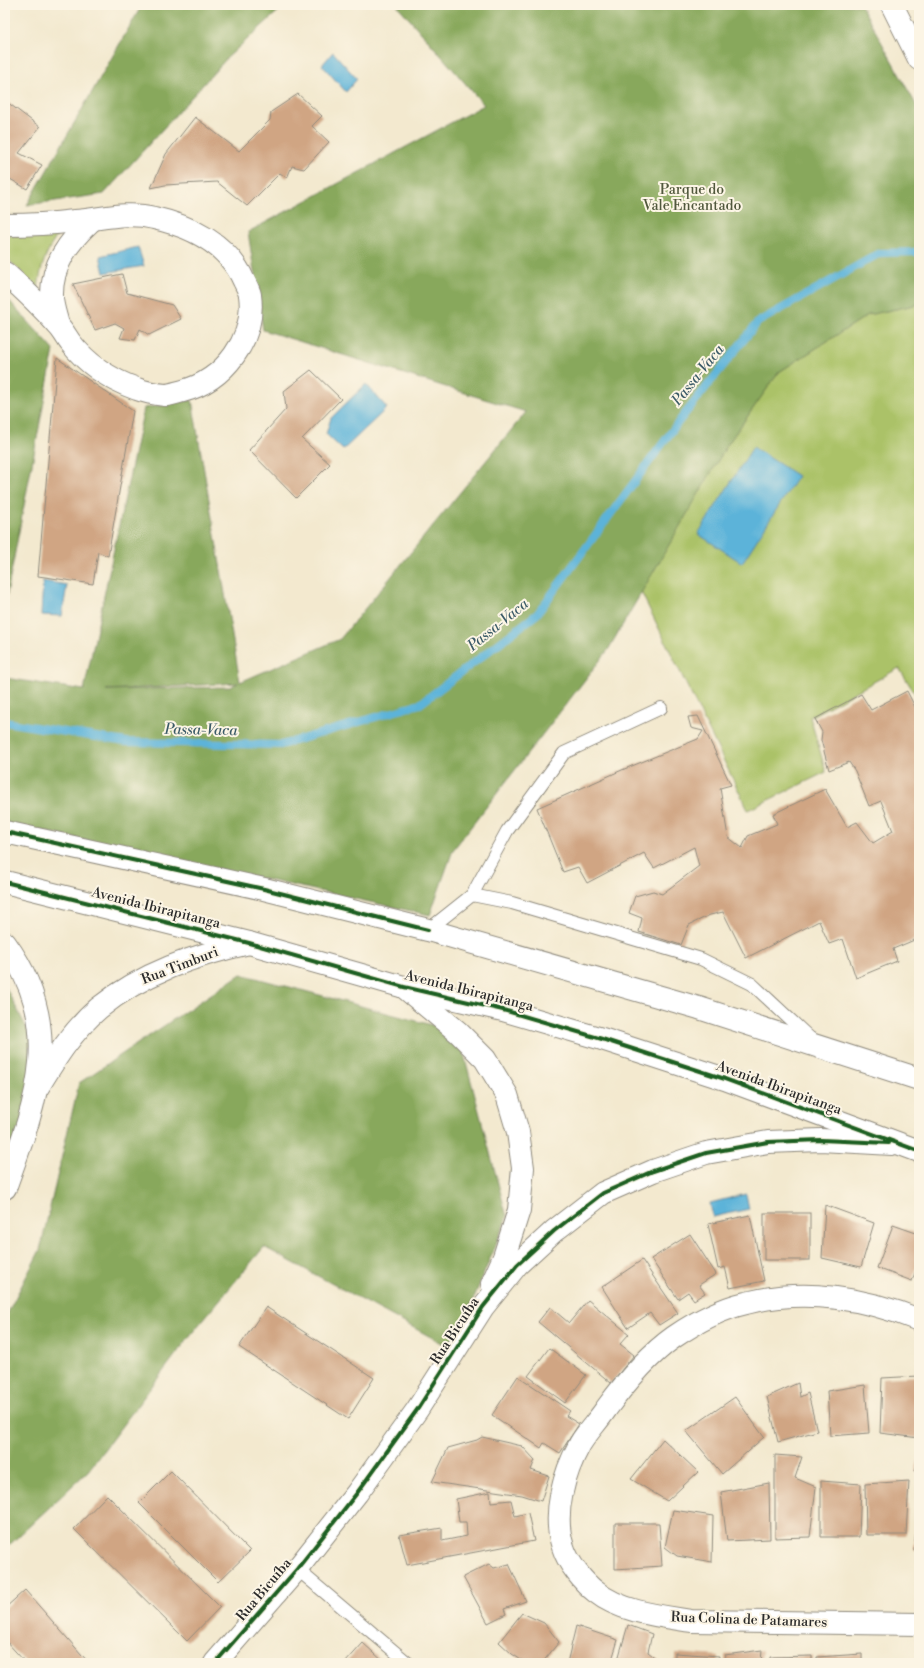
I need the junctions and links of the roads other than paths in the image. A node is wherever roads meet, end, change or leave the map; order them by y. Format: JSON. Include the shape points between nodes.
{"nodes":[{"id":1,"x":892,"y":5,"type":"edge"},
{"id":2,"x":919,"y":59,"type":"edge"},
{"id":3,"x":92,"y":220,"type":"junction"},
{"id":4,"x":5,"y":225,"type":"edge"},
{"id":5,"x":5,"y":273,"type":"edge"},
{"id":6,"x":58,"y":325,"type":"junction"},
{"id":7,"x":661,"y":708,"type":"dead end"},
{"id":8,"x":5,"y":832,"type":"edge"},
{"id":9,"x":5,"y":882,"type":"edge"},
{"id":10,"x":472,"y":895,"type":"junction"},
{"id":11,"x":428,"y":930,"type":"junction"},
{"id":12,"x":5,"y":943,"type":"edge"},
{"id":13,"x":249,"y":943,"type":"junction"},
{"id":14,"x":404,"y":987,"type":"junction"},
{"id":15,"x":820,"y":1048,"type":"junction"},
{"id":16,"x":919,"y":1079,"type":"edge"},
{"id":17,"x":38,"y":1088,"type":"junction"},
{"id":18,"x":910,"y":1147,"type":"edge"},
{"id":19,"x":5,"y":1188,"type":"edge"},
{"id":20,"x":483,"y":1306,"type":"junction"},
{"id":21,"x":919,"y":1320,"type":"edge"},
{"id":22,"x":297,"y":1569,"type":"junction"},
{"id":23,"x":919,"y":1624,"type":"edge"},
{"id":24,"x":215,"y":1663,"type":"edge"},
{"id":25,"x":408,"y":1663,"type":"edge"}],
"edges":[{"from":1,"to":2,"type":"street"},
{"from":3,"to":4,"type":"street","via":[[47,225]]},
{"from":3,"to":6,"type":"street","via":[[75,236],[61,256],[53,279],[52,299]]},
{"from":3,"to":6,"type":"street","via":[[128,214],[153,217],[206,237],[225,252],[241,273],[250,294],[251,316],[244,340],[230,362],[214,377],[194,388],[166,395],[139,390],[111,379],[87,360]]},
{"from":5,"to":6,"type":"street"},
{"from":7,"to":10,"type":"lane","via":[[564,753],[507,831]]},
{"from":8,"to":11,"type":"street","via":[[264,889]]},
{"from":9,"to":13,"type":"street","name":"Avenida Ibirapitanga"},
{"from":10,"to":11,"type":"lane"},
{"from":10,"to":15,"type":"lane","via":[[512,903],[701,959],[752,984]]},
{"from":11,"to":15,"type":"street","via":[[699,1008]]},
{"from":12,"to":17,"type":"street","name":"Rua Timburi","via":[[16,958],[32,990],[40,1021]]},
{"from":13,"to":14,"type":"street","name":"Avenida Ibirapitanga"},
{"from":13,"to":17,"type":"street","name":"Rua Timburi","via":[[195,957],[128,987],[99,1009],[73,1036]]},
{"from":14,"to":18,"type":"street","name":"Avenida Ibirapitanga","via":[[503,1010],[609,1041],[725,1079]]},
{"from":14,"to":20,"type":"street","name":"Rua Bicuíba","via":[[458,1032],[485,1059],[506,1095],[518,1132],[524,1168],[519,1210],[504,1257]]},
{"from":15,"to":16,"type":"street"},
{"from":17,"to":19,"type":"street","name":"Rua Timburi"},
{"from":18,"to":20,"type":"street","name":"Rua Bicuíba","via":[[821,1140],[768,1142],[706,1153],[653,1171],[603,1193],[554,1231],[517,1265]]},
{"from":20,"to":22,"type":"street","name":"Rua Bicuíba","via":[[417,1410],[357,1493]]},
{"from":21,"to":23,"type":"street","name":"Rua Colina de Patamares","via":[[862,1302],[825,1296],[786,1296],[746,1303],[706,1317],[673,1337],[640,1366],[616,1395],[580,1444],[564,1483],[558,1515],[563,1547],[577,1572],[597,1593],[623,1607],[656,1616],[691,1621]]},
{"from":22,"to":24,"type":"street","name":"Rua Bicuíba"},
{"from":22,"to":25,"type":"lane"}]}
